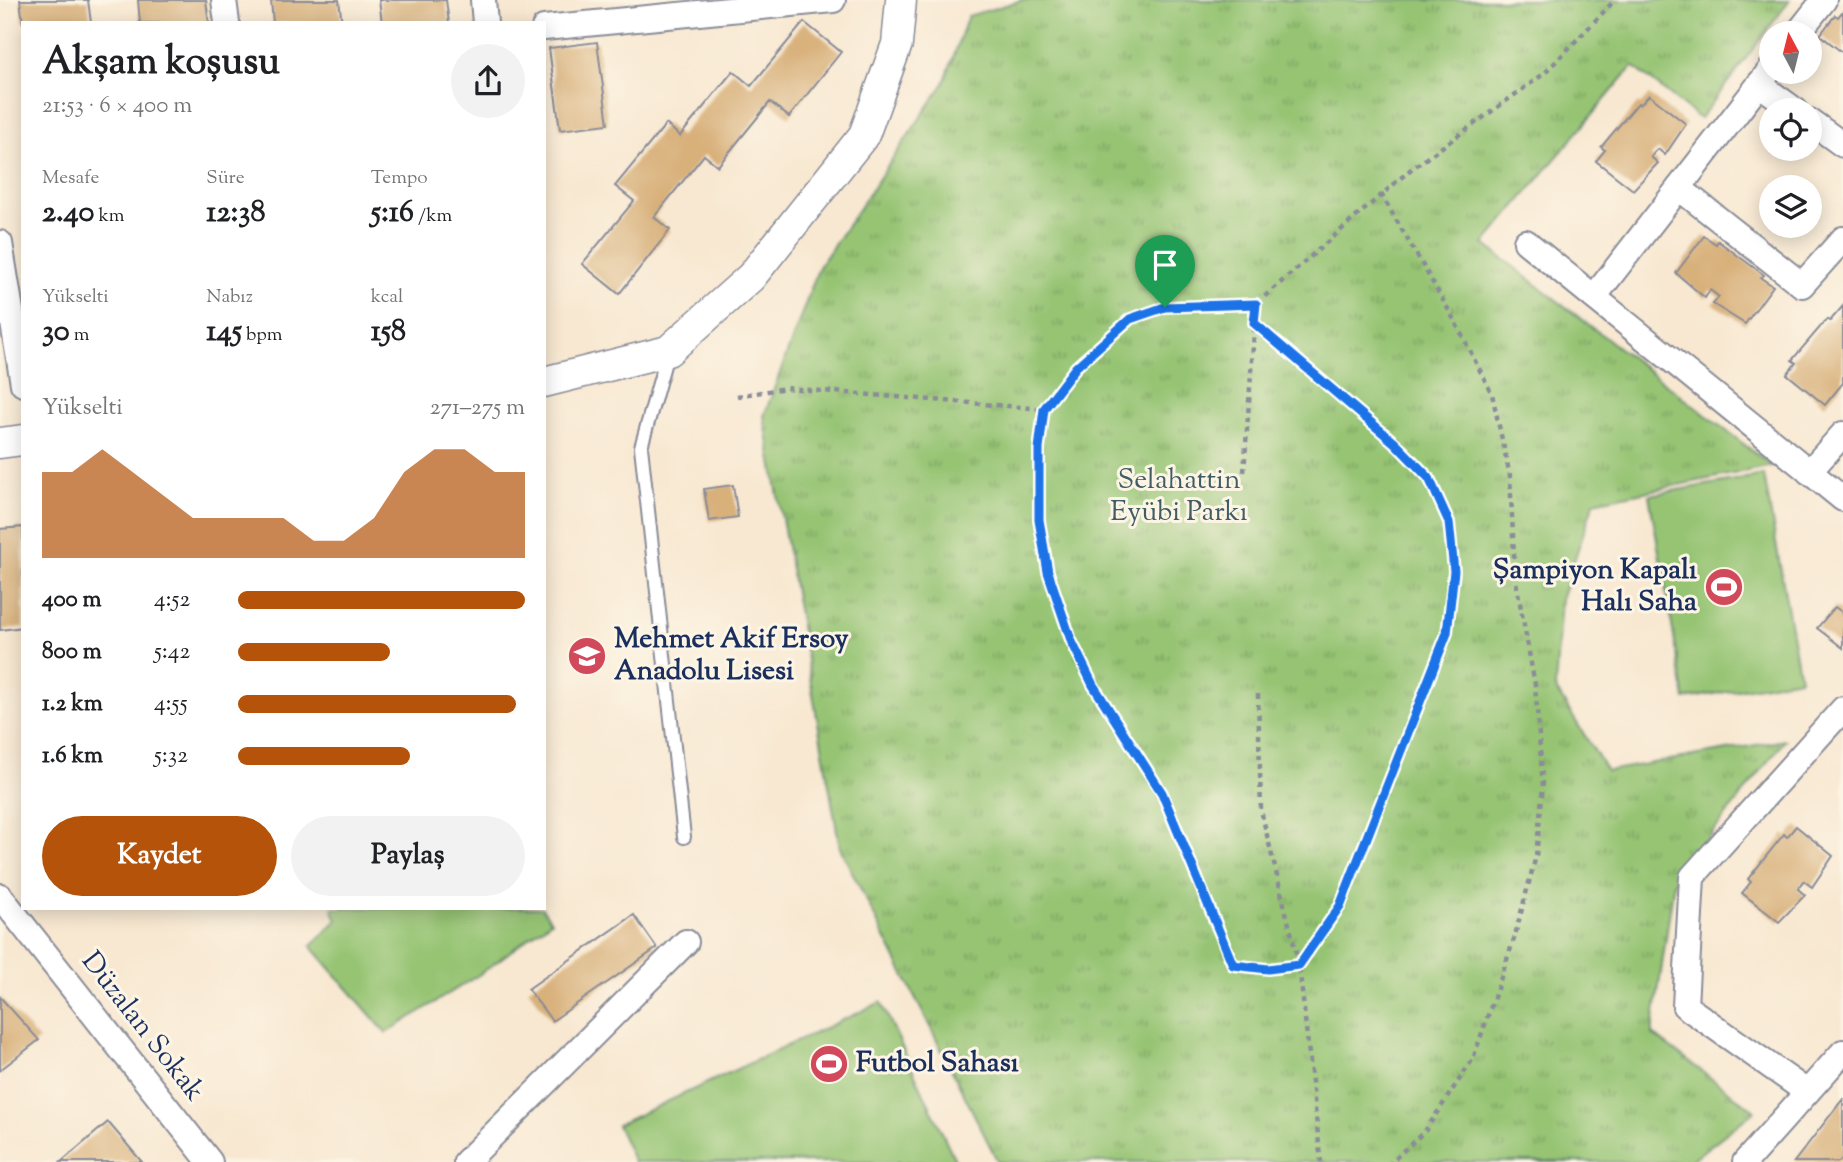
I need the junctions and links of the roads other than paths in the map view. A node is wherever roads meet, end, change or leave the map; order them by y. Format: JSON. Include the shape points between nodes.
{"nodes":[{"id":1,"x":225,"y":0,"type":"edge"},
{"id":2,"x":484,"y":0,"type":"edge"},
{"id":3,"x":832,"y":0,"type":"edge"},
{"id":4,"x":901,"y":0,"type":"edge"},
{"id":5,"x":1824,"y":0,"type":"edge"},
{"id":6,"x":227,"y":21,"type":"edge"},
{"id":7,"x":485,"y":21,"type":"edge"},
{"id":8,"x":1807,"y":21,"type":"edge"},
{"id":9,"x":546,"y":28,"type":"edge"},
{"id":10,"x":1760,"y":84,"type":"edge"},
{"id":11,"x":1771,"y":84,"type":"edge"},
{"id":12,"x":1784,"y":98,"type":"edge"},
{"id":13,"x":1822,"y":130,"type":"edge"},
{"id":14,"x":1843,"y":145,"type":"edge"},
{"id":15,"x":1679,"y":188,"type":"junction"},
{"id":16,"x":1843,"y":239,"type":"edge"},
{"id":17,"x":1526,"y":242,"type":"dead end"},
{"id":18,"x":0,"y":243,"type":"edge"},
{"id":19,"x":1594,"y":297,"type":"junction"},
{"id":20,"x":8,"y":347,"type":"edge"},
{"id":21,"x":668,"y":351,"type":"junction"},
{"id":22,"x":21,"y":379,"type":"edge"},
{"id":23,"x":546,"y":382,"type":"edge"},
{"id":24,"x":1843,"y":434,"type":"edge"},
{"id":25,"x":21,"y":440,"type":"edge"},
{"id":26,"x":0,"y":443,"type":"edge"},
{"id":27,"x":1809,"y":472,"type":"junction"},
{"id":28,"x":1843,"y":499,"type":"edge"},
{"id":29,"x":1843,"y":709,"type":"edge"},
{"id":30,"x":684,"y":837,"type":"dead end"},
{"id":31,"x":0,"y":896,"type":"edge"},
{"id":32,"x":686,"y":942,"type":"dead end"},
{"id":33,"x":1843,"y":1052,"type":"edge"},
{"id":34,"x":1807,"y":1092,"type":"junction"},
{"id":35,"x":210,"y":1162,"type":"edge"},
{"id":36,"x":466,"y":1162,"type":"edge"},
{"id":37,"x":1745,"y":1162,"type":"edge"}],
"edges":[{"from":1,"to":6,"type":"street"},
{"from":2,"to":7,"type":"street"},
{"from":3,"to":9,"type":"street"},
{"from":4,"to":21,"type":"street","via":[[897,44],[864,135],[751,277]]},
{"from":5,"to":8,"type":"street"},
{"from":10,"to":15,"type":"street"},
{"from":11,"to":12,"type":"street"},
{"from":13,"to":14,"type":"street"},
{"from":15,"to":16,"type":"street","via":[[1802,285]]},
{"from":15,"to":19,"type":"street"},
{"from":17,"to":19,"type":"street"},
{"from":18,"to":20,"type":"street"},
{"from":19,"to":27,"type":"street"},
{"from":20,"to":22,"type":"street"},
{"from":21,"to":23,"type":"street"},
{"from":21,"to":30,"type":"lane","via":[[640,447]]},
{"from":24,"to":27,"type":"street"},
{"from":25,"to":26,"type":"street"},
{"from":27,"to":28,"type":"street"},
{"from":29,"to":34,"type":"street","via":[[1692,877],[1685,1006]]},
{"from":31,"to":35,"type":"street","name":"Düzalan Sokak"},
{"from":32,"to":36,"type":"street"},
{"from":33,"to":34,"type":"street"},
{"from":34,"to":37,"type":"street"}]}
